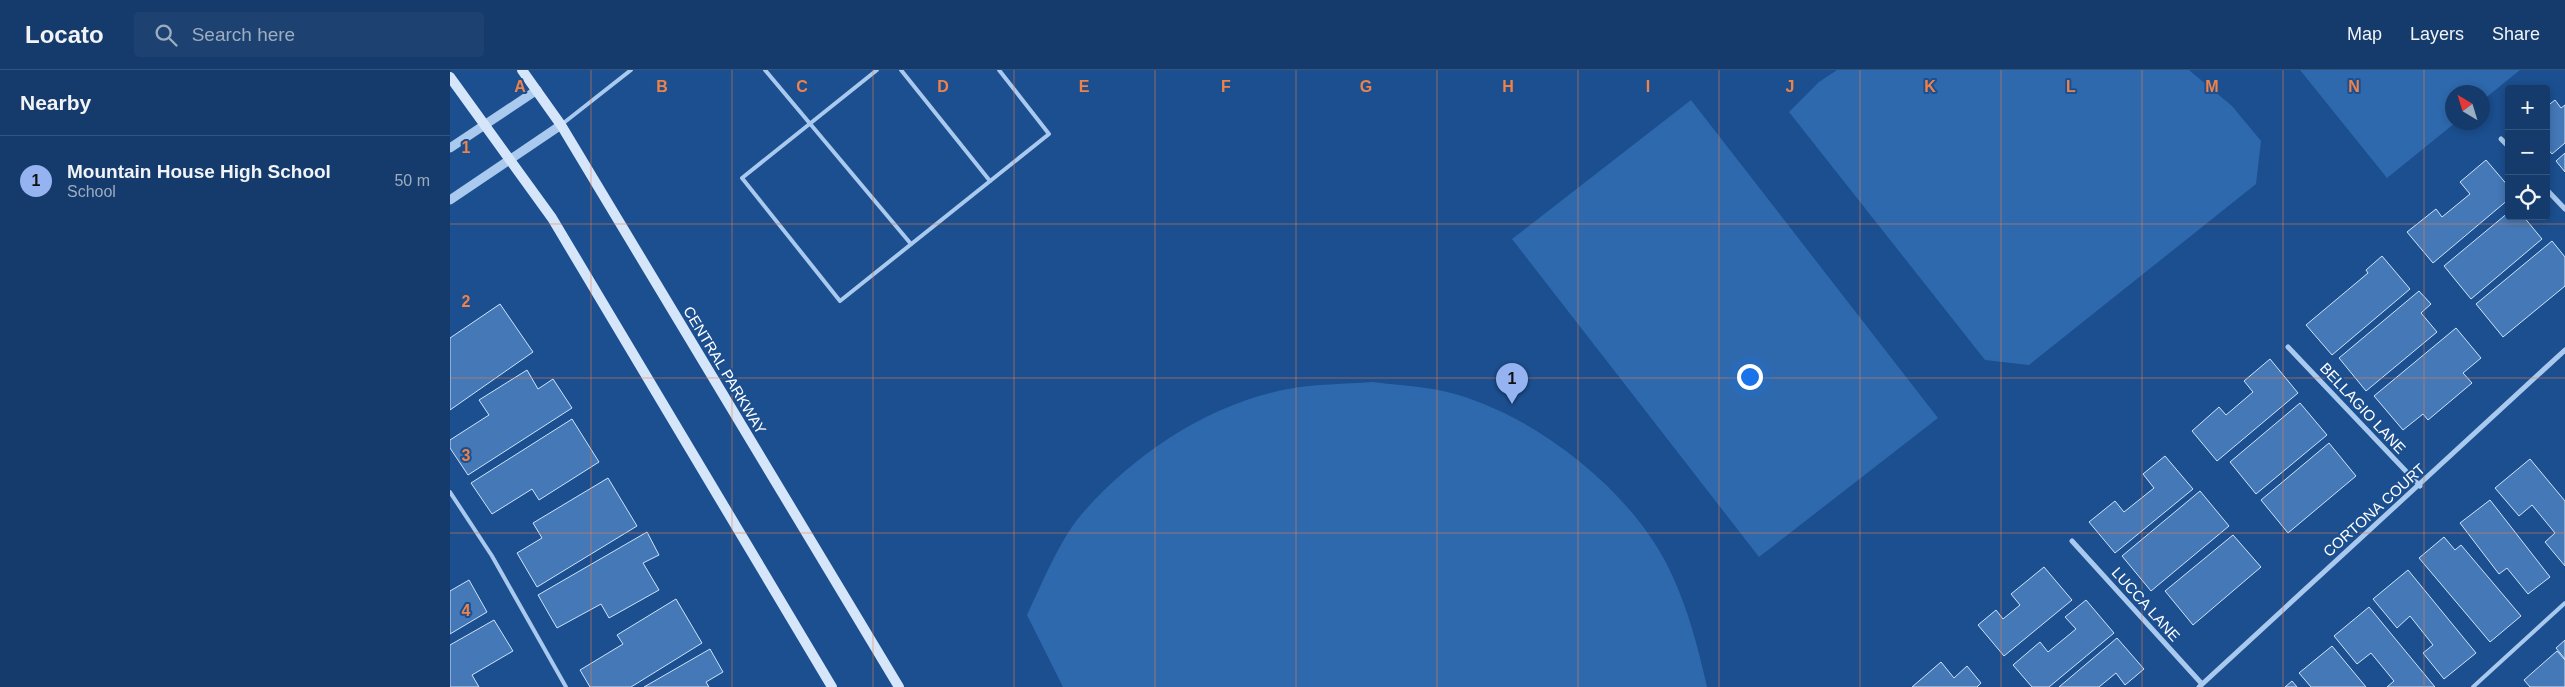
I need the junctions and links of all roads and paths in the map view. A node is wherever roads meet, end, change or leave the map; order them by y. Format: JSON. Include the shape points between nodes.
{"nodes":[{"id":1,"x":522,"y":70,"type":"edge"},
{"id":2,"x":631,"y":70,"type":"edge"},
{"id":3,"x":765,"y":70,"type":"edge"},
{"id":4,"x":877,"y":70,"type":"edge"},
{"id":5,"x":901,"y":70,"type":"edge"},
{"id":6,"x":999,"y":70,"type":"edge"},
{"id":7,"x":450,"y":77,"type":"edge"},
{"id":8,"x":537,"y":90,"type":"junction"},
{"id":9,"x":810,"y":123,"type":"junction"},
{"id":10,"x":561,"y":125,"type":"junction"},
{"id":11,"x":485,"y":126,"type":"junction"},
{"id":12,"x":2502,"y":139,"type":"dead end"},
{"id":13,"x":2505,"y":142,"type":"edge"},
{"id":14,"x":450,"y":148,"type":"edge"},
{"id":15,"x":511,"y":160,"type":"junction"},
{"id":16,"x":990,"y":181,"type":"junction"},
{"id":17,"x":2550,"y":193,"type":"edge"},
{"id":18,"x":450,"y":200,"type":"edge"},
{"id":19,"x":2565,"y":209,"type":"edge"},
{"id":20,"x":911,"y":244,"type":"junction"},
{"id":21,"x":2288,"y":346,"type":"dead end"},
{"id":22,"x":2565,"y":350,"type":"edge"},
{"id":23,"x":2420,"y":486,"type":"junction"},
{"id":24,"x":450,"y":492,"type":"edge"},
{"id":25,"x":2072,"y":541,"type":"dead end"},
{"id":26,"x":2565,"y":604,"type":"edge"},
{"id":27,"x":2200,"y":686,"type":"edge"},
{"id":28,"x":566,"y":687,"type":"edge"},
{"id":29,"x":832,"y":687,"type":"edge"},
{"id":30,"x":899,"y":687,"type":"edge"},
{"id":31,"x":2473,"y":687,"type":"edge"}],
"edges":[{"from":1,"to":8,"type":"main road","name":"CENTRAL PARKWAY"},
{"from":2,"to":10,"type":"lane"},
{"from":3,"to":9,"type":"lane"},
{"from":4,"to":9,"type":"lane"},
{"from":5,"to":16,"type":"lane"},
{"from":6,"to":16,"type":"lane","via":[[1049,134]]},
{"from":7,"to":11,"type":"main road"},
{"from":8,"to":10,"type":"main road","name":"CENTRAL PARKWAY"},
{"from":8,"to":11,"type":"street"},
{"from":9,"to":20,"type":"lane"},
{"from":9,"to":20,"type":"lane","via":[[742,178],[840,301]]},
{"from":10,"to":15,"type":"street"},
{"from":10,"to":30,"type":"main road","name":"CENTRAL PARKWAY"},
{"from":11,"to":14,"type":"street"},
{"from":11,"to":15,"type":"main road"},
{"from":12,"to":13,"type":"street"},
{"from":15,"to":18,"type":"street"},
{"from":15,"to":29,"type":"main road","via":[[552,218]]},
{"from":16,"to":20,"type":"lane"},
{"from":17,"to":19,"type":"street"},
{"from":21,"to":23,"type":"street","name":"BELLAGIO LANE"},
{"from":22,"to":23,"type":"street","name":"CORTONA COURT"},
{"from":23,"to":27,"type":"street","name":"CORTONA COURT"},
{"from":24,"to":28,"type":"lane","via":[[492,556]]},
{"from":25,"to":27,"type":"street","name":"LUCCA LANE"},
{"from":26,"to":31,"type":"lane"}]}
